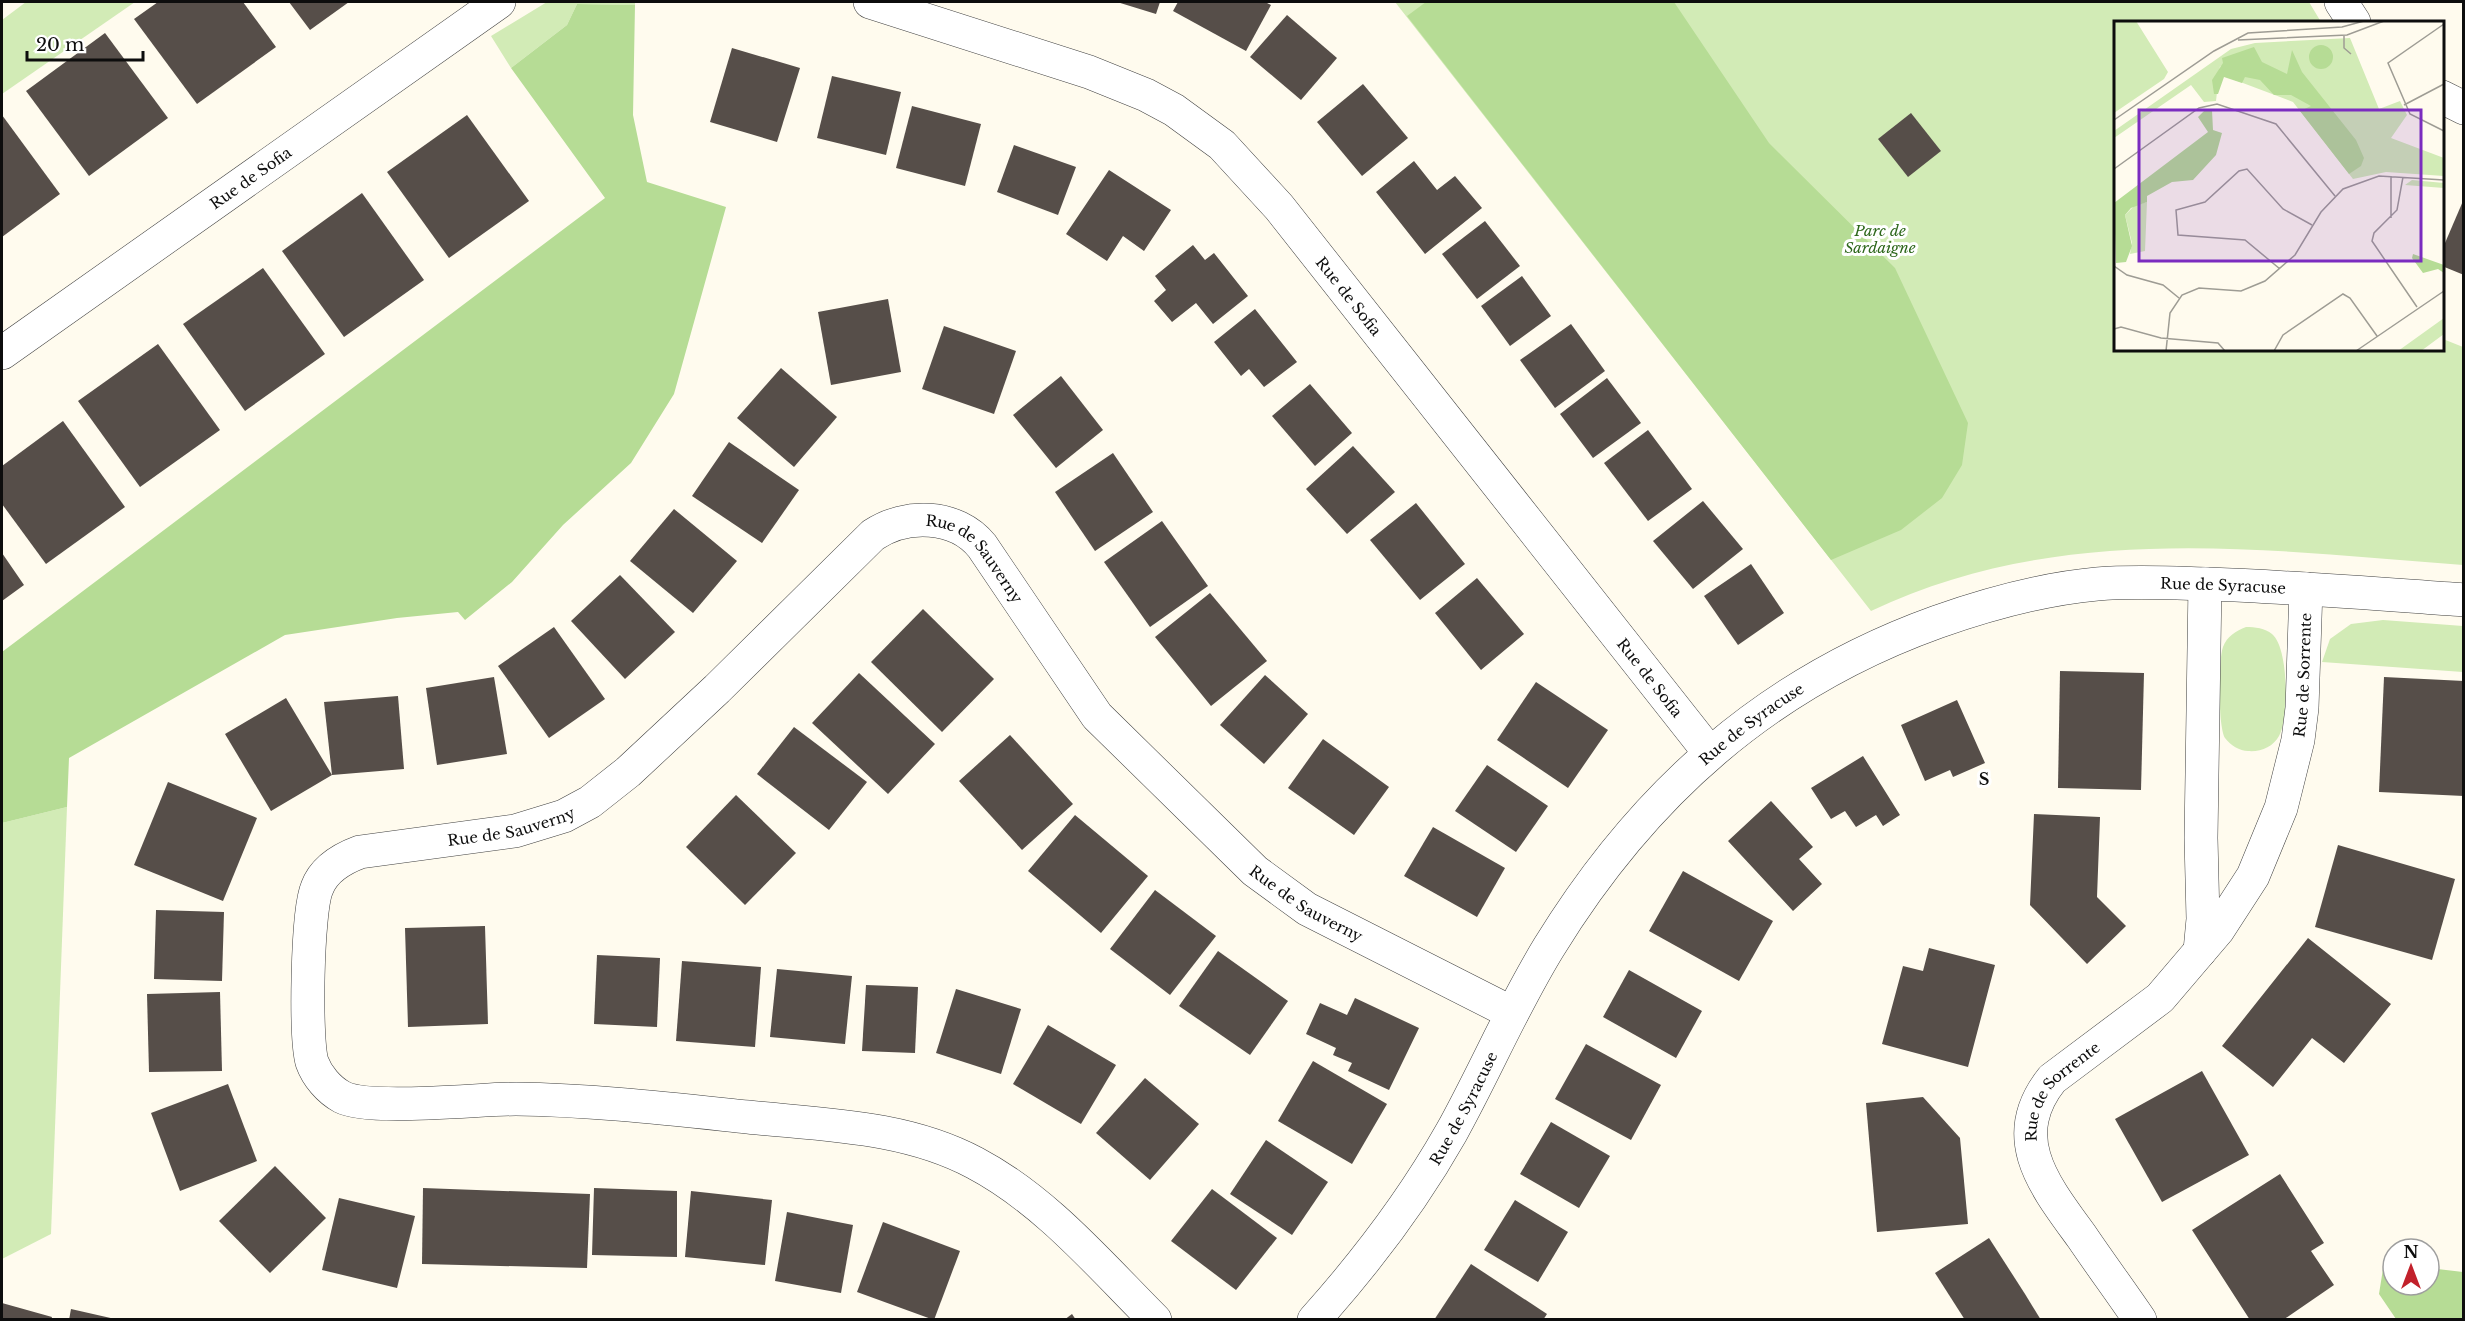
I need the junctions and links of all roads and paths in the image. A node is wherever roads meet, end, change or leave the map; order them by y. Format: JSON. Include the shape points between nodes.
{"nodes":[{"id":1,"x":499,"y":2,"type":"edge"},
{"id":2,"x":870,"y":2,"type":"edge"},
{"id":3,"x":2341,"y":2,"type":"edge"},
{"id":4,"x":2353,"y":21,"type":"edge"},
{"id":5,"x":2444,"y":99,"type":"edge"},
{"id":6,"x":2463,"y":108,"type":"edge"},
{"id":7,"x":2,"y":352,"type":"edge"},
{"id":8,"x":2205,"y":584,"type":"junction"},
{"id":9,"x":2306,"y":589,"type":"junction"},
{"id":10,"x":2463,"y":600,"type":"edge"},
{"id":11,"x":1709,"y":752,"type":"junction"},
{"id":12,"x":2200,"y":951,"type":"junction"},
{"id":13,"x":1512,"y":1013,"type":"junction"},
{"id":14,"x":1155,"y":1320,"type":"edge"},
{"id":15,"x":1314,"y":1320,"type":"edge"},
{"id":16,"x":2140,"y":1320,"type":"edge"}],
"edges":[{"from":1,"to":7,"type":"street","name":"Rue de Sofia"},
{"from":2,"to":11,"type":"street","name":"Rue de Sofia","via":[[1118,82],[1174,110],[1222,145],[1279,207]]},
{"from":3,"to":4,"type":"street"},
{"from":5,"to":6,"type":"street"},
{"from":8,"to":9,"type":"street","name":"Rue de Syracuse"},
{"from":8,"to":11,"type":"street","name":"Rue de Syracuse","via":[[2088,585],[2033,594],[1966,612],[1846,660],[1782,698]]},
{"from":8,"to":12,"type":"street"},
{"from":9,"to":10,"type":"street","name":"Rue de Syracuse"},
{"from":9,"to":12,"type":"street","name":"Rue de Sorrente","via":[[2302,708],[2281,808],[2253,876]]},
{"from":11,"to":13,"type":"street","name":"Rue de Syracuse","via":[[1655,806],[1599,874],[1550,945]]},
{"from":12,"to":16,"type":"street","name":"Rue de Sorrente","via":[[2160,998],[2052,1079],[2040,1094],[2033,1113],[2032,1150],[2044,1182]]},
{"from":13,"to":14,"type":"street","name":"Rue de Sauverny","via":[[1306,909],[1256,871],[1097,716],[982,546],[964,529],[942,522],[911,521],[888,526],[873,536],[717,689],[628,772],[584,806],[549,822],[515,831],[360,852],[340,860],[321,880],[311,908],[310,1051],[316,1070],[340,1096],[372,1103],[498,1099],[577,1102],[910,1137],[958,1155],[1014,1187],[1045,1212]]},
{"from":13,"to":15,"type":"street","name":"Rue de Syracuse","via":[[1450,1135],[1417,1187],[1358,1269]]}]}
